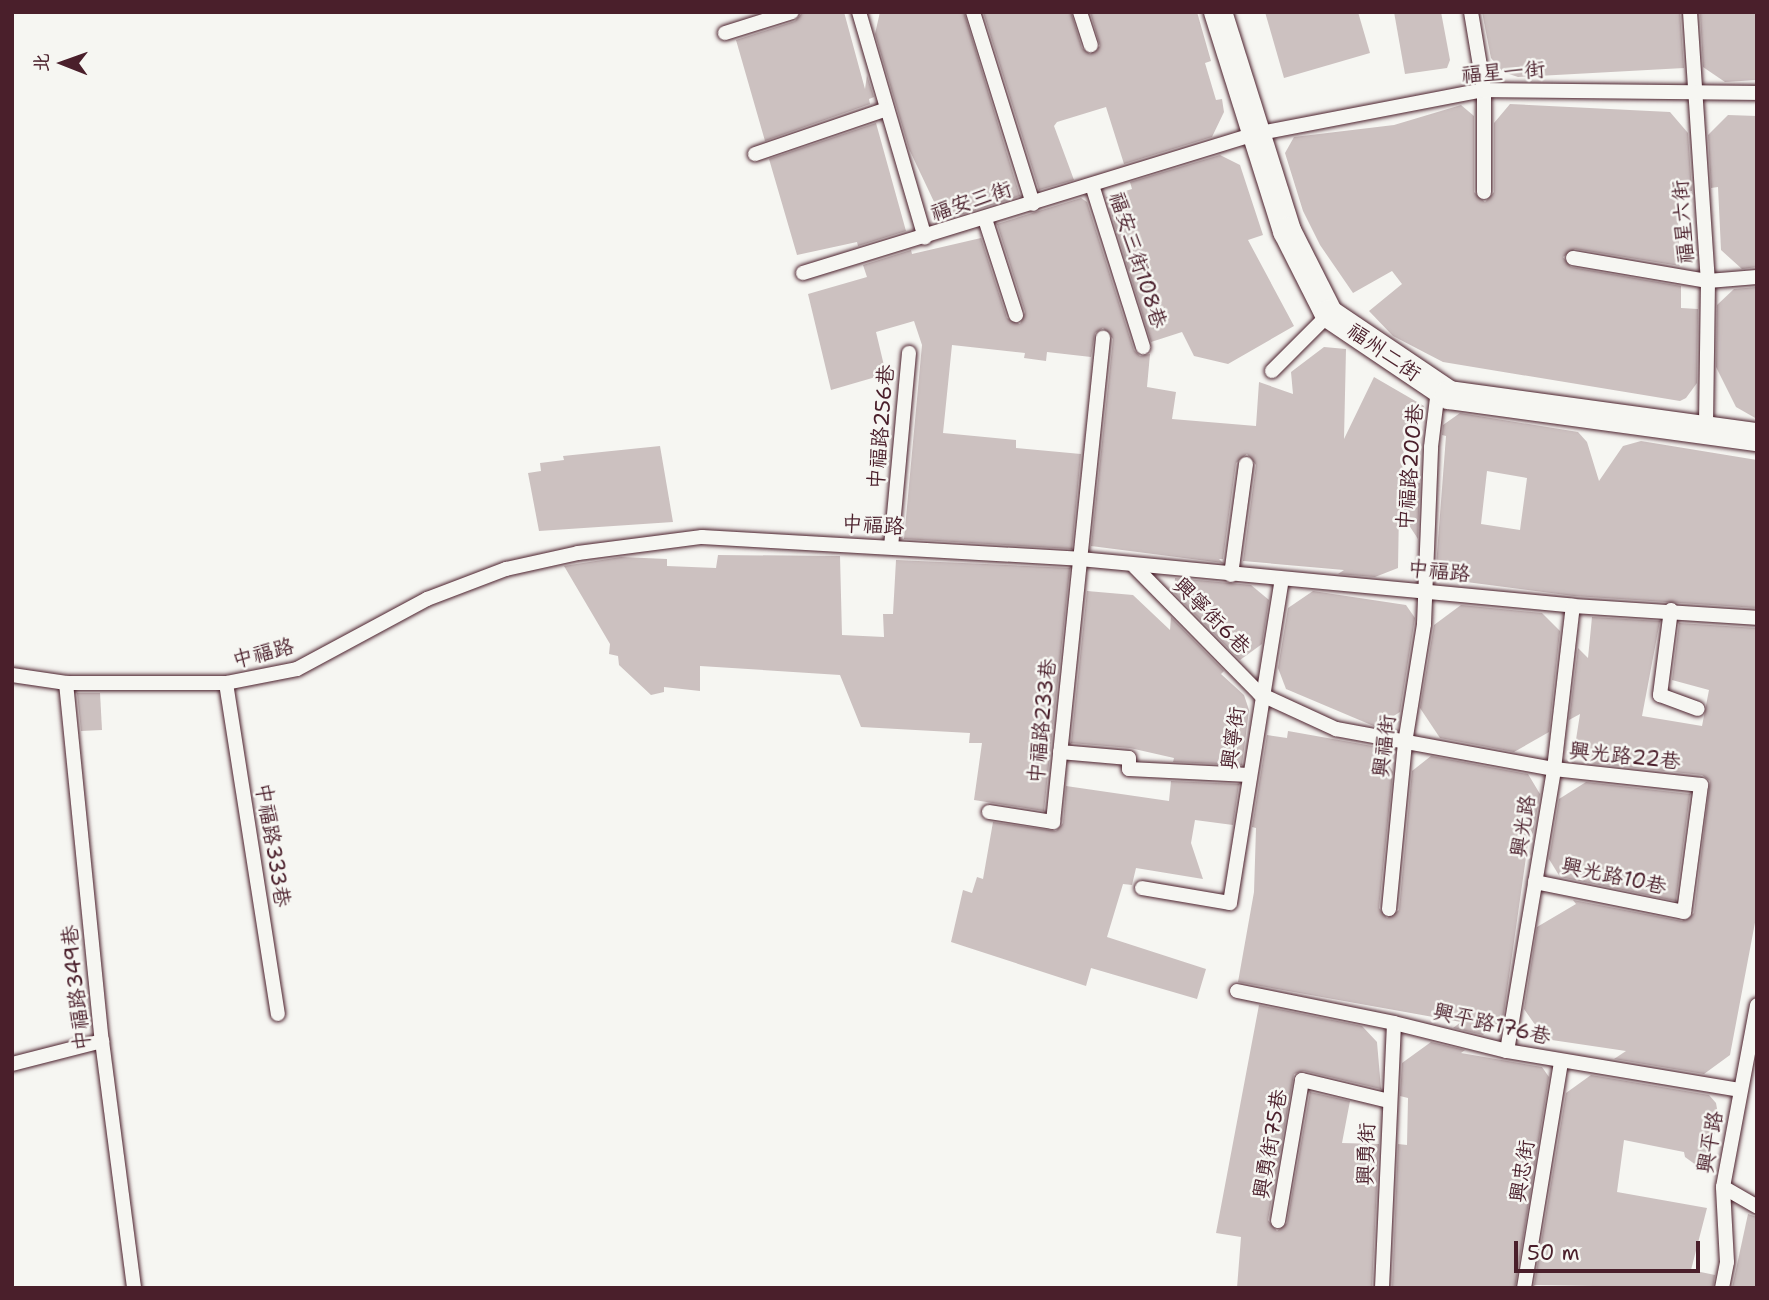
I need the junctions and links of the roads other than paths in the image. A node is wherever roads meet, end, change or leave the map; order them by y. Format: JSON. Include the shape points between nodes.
{"nodes":[{"id":1,"x":859,"y":12,"type":"edge"},
{"id":2,"x":973,"y":12,"type":"edge"},
{"id":3,"x":1080,"y":12,"type":"edge"},
{"id":4,"x":1218,"y":12,"type":"edge"},
{"id":5,"x":1471,"y":12,"type":"edge"},
{"id":6,"x":1690,"y":12,"type":"edge"},
{"id":7,"x":789,"y":13,"type":"edge"},
{"id":8,"x":726,"y":33,"type":"dead end"},
{"id":9,"x":1091,"y":45,"type":"dead end"},
{"id":10,"x":1695,"y":89,"type":"junction"},
{"id":11,"x":1484,"y":90,"type":"junction"},
{"id":12,"x":1757,"y":93,"type":"edge"},
{"id":13,"x":887,"y":109,"type":"junction"},
{"id":14,"x":1255,"y":134,"type":"junction"},
{"id":15,"x":755,"y":154,"type":"dead end"},
{"id":16,"x":1093,"y":185,"type":"junction"},
{"id":17,"x":1484,"y":192,"type":"dead end"},
{"id":18,"x":1032,"y":204,"type":"junction"},
{"id":19,"x":985,"y":219,"type":"junction"},
{"id":20,"x":925,"y":238,"type":"junction"},
{"id":21,"x":1573,"y":258,"type":"dead end"},
{"id":22,"x":803,"y":273,"type":"dead end"},
{"id":23,"x":1757,"y":278,"type":"edge"},
{"id":24,"x":1708,"y":281,"type":"junction"},
{"id":25,"x":1329,"y":314,"type":"junction"},
{"id":26,"x":1016,"y":315,"type":"dead end"},
{"id":27,"x":1103,"y":338,"type":"dead end"},
{"id":28,"x":1143,"y":347,"type":"dead end"},
{"id":29,"x":909,"y":353,"type":"dead end"},
{"id":30,"x":1272,"y":371,"type":"dead end"},
{"id":31,"x":1438,"y":390,"type":"junction"},
{"id":32,"x":1706,"y":428,"type":"junction"},
{"id":33,"x":1757,"y":438,"type":"edge"},
{"id":34,"x":1246,"y":464,"type":"dead end"},
{"id":35,"x":891,"y":547,"type":"junction"},
{"id":36,"x":1079,"y":559,"type":"junction"},
{"id":37,"x":1135,"y":567,"type":"junction"},
{"id":38,"x":1231,"y":575,"type":"junction"},
{"id":39,"x":1282,"y":579,"type":"junction"},
{"id":40,"x":1423,"y":590,"type":"junction"},
{"id":41,"x":1573,"y":606,"type":"junction"},
{"id":42,"x":1671,"y":610,"type":"junction"},
{"id":43,"x":1757,"y":618,"type":"edge"},
{"id":44,"x":12,"y":675,"type":"edge"},
{"id":45,"x":66,"y":683,"type":"junction"},
{"id":46,"x":226,"y":683,"type":"junction"},
{"id":47,"x":1260,"y":694,"type":"junction"},
{"id":48,"x":1698,"y":709,"type":"dead end"},
{"id":49,"x":1405,"y":743,"type":"junction"},
{"id":50,"x":1060,"y":752,"type":"junction"},
{"id":51,"x":1554,"y":769,"type":"junction"},
{"id":52,"x":1250,"y":775,"type":"junction"},
{"id":53,"x":989,"y":812,"type":"dead end"},
{"id":54,"x":1535,"y":882,"type":"junction"},
{"id":55,"x":1142,"y":888,"type":"dead end"},
{"id":56,"x":1390,"y":908,"type":"dead end"},
{"id":57,"x":1684,"y":912,"type":"joint"},
{"id":58,"x":1237,"y":991,"type":"dead end"},
{"id":59,"x":1757,"y":1005,"type":"edge"},
{"id":60,"x":278,"y":1014,"type":"dead end"},
{"id":61,"x":1394,"y":1023,"type":"junction"},
{"id":62,"x":102,"y":1041,"type":"junction"},
{"id":63,"x":1507,"y":1051,"type":"junction"},
{"id":64,"x":1561,"y":1061,"type":"junction"},
{"id":65,"x":12,"y":1064,"type":"edge"},
{"id":66,"x":1740,"y":1090,"type":"junction"},
{"id":67,"x":1389,"y":1101,"type":"junction"},
{"id":68,"x":1723,"y":1187,"type":"junction"},
{"id":69,"x":1757,"y":1207,"type":"edge"},
{"id":70,"x":1278,"y":1221,"type":"dead end"},
{"id":71,"x":134,"y":1288,"type":"edge"},
{"id":72,"x":1382,"y":1288,"type":"edge"},
{"id":73,"x":1524,"y":1288,"type":"edge"},
{"id":74,"x":1722,"y":1288,"type":"edge"}],
"edges":[{"from":1,"to":13,"type":"lane","name":"福安三街"},
{"from":2,"to":18,"type":"lane"},
{"from":3,"to":9,"type":"lane"},
{"from":4,"to":14,"type":"street","name":"福州二街"},
{"from":5,"to":11,"type":"lane"},
{"from":6,"to":10,"type":"lane","name":"福星六街"},
{"from":7,"to":8,"type":"lane"},
{"from":10,"to":11,"type":"lane","name":"福星一街"},
{"from":10,"to":12,"type":"lane","name":"福星一街"},
{"from":10,"to":24,"type":"lane","name":"福星六街"},
{"from":11,"to":14,"type":"lane","name":"福星一街"},
{"from":11,"to":17,"type":"lane"},
{"from":13,"to":15,"type":"lane"},
{"from":13,"to":20,"type":"lane","name":"福安三街"},
{"from":14,"to":16,"type":"lane","name":"福安三街"},
{"from":14,"to":25,"type":"street","name":"福州二街","via":[[1287,231]]},
{"from":16,"to":18,"type":"lane","name":"福安三街"},
{"from":16,"to":28,"type":"lane","name":"福安三街108巷"},
{"from":18,"to":19,"type":"lane","name":"福安三街"},
{"from":19,"to":20,"type":"lane","name":"福安三街"},
{"from":19,"to":26,"type":"lane"},
{"from":20,"to":22,"type":"lane"},
{"from":21,"to":24,"type":"lane"},
{"from":23,"to":24,"type":"lane"},
{"from":24,"to":32,"type":"lane","name":"福星六街"},
{"from":25,"to":30,"type":"lane"},
{"from":25,"to":31,"type":"street","name":"福州二街"},
{"from":27,"to":36,"type":"lane","name":"中福路233巷"},
{"from":29,"to":35,"type":"lane","name":"中福路256巷"},
{"from":31,"to":32,"type":"street","name":"福州二街","via":[[1448,395]]},
{"from":31,"to":40,"type":"lane","name":"中福路200巷"},
{"from":32,"to":33,"type":"street","name":"福州二街"},
{"from":34,"to":38,"type":"lane"},
{"from":35,"to":36,"type":"lane","name":"中福路"},
{"from":35,"to":46,"type":"lane","name":"中福路","via":[[702,537],[578,553],[506,569],[427,599],[297,669]]},
{"from":36,"to":37,"type":"lane","name":"中福路"},
{"from":36,"to":50,"type":"lane","name":"中福路233巷"},
{"from":37,"to":38,"type":"lane","name":"中福路"},
{"from":37,"to":47,"type":"lane","name":"興寧街6巷"},
{"from":38,"to":39,"type":"lane","name":"中福路"},
{"from":39,"to":40,"type":"lane","name":"中福路"},
{"from":39,"to":47,"type":"lane","name":"興寧街"},
{"from":40,"to":41,"type":"lane","name":"中福路"},
{"from":40,"to":49,"type":"lane","name":"興福街","via":[[1424,624]]},
{"from":41,"to":42,"type":"lane","name":"中福路"},
{"from":41,"to":51,"type":"lane","name":"興光路"},
{"from":42,"to":43,"type":"lane","name":"中福路"},
{"from":42,"to":48,"type":"lane","via":[[1660,695]]},
{"from":44,"to":45,"type":"lane","name":"中福路"},
{"from":45,"to":46,"type":"lane","name":"中福路"},
{"from":45,"to":62,"type":"lane","name":"中福路349巷"},
{"from":46,"to":60,"type":"lane","name":"中福路333巷"},
{"from":47,"to":49,"type":"lane","via":[[1336,729]]},
{"from":47,"to":52,"type":"lane","name":"興寧街"},
{"from":49,"to":51,"type":"lane"},
{"from":49,"to":56,"type":"lane","name":"興福街"},
{"from":50,"to":52,"type":"lane","via":[[1129,758],[1129,769]]},
{"from":50,"to":53,"type":"lane","name":"中福路233巷","via":[[1053,822]]},
{"from":51,"to":54,"type":"lane","name":"興光路"},
{"from":51,"to":57,"type":"lane","name":"興光路22巷","via":[[1701,785]]},
{"from":52,"to":55,"type":"lane","name":"興寧街","via":[[1230,903]]},
{"from":54,"to":57,"type":"lane","name":"興光路10巷"},
{"from":54,"to":63,"type":"lane","name":"興光路"},
{"from":58,"to":61,"type":"lane","name":"興平路176巷"},
{"from":59,"to":66,"type":"lane","name":"興平路"},
{"from":61,"to":63,"type":"lane","name":"興平路176巷"},
{"from":61,"to":67,"type":"lane","name":"興勇街"},
{"from":62,"to":65,"type":"lane"},
{"from":62,"to":71,"type":"lane","name":"中福路349巷"},
{"from":63,"to":64,"type":"lane","name":"興平路176巷"},
{"from":64,"to":66,"type":"lane","name":"興平路176巷"},
{"from":64,"to":73,"type":"lane","name":"興忠街"},
{"from":66,"to":68,"type":"lane","name":"興平路"},
{"from":67,"to":70,"type":"lane","name":"興勇街75巷","via":[[1302,1080]]},
{"from":67,"to":72,"type":"lane","name":"興勇街"},
{"from":68,"to":69,"type":"lane"},
{"from":68,"to":74,"type":"lane","name":"興平路","via":[[1727,1262]]}]}
